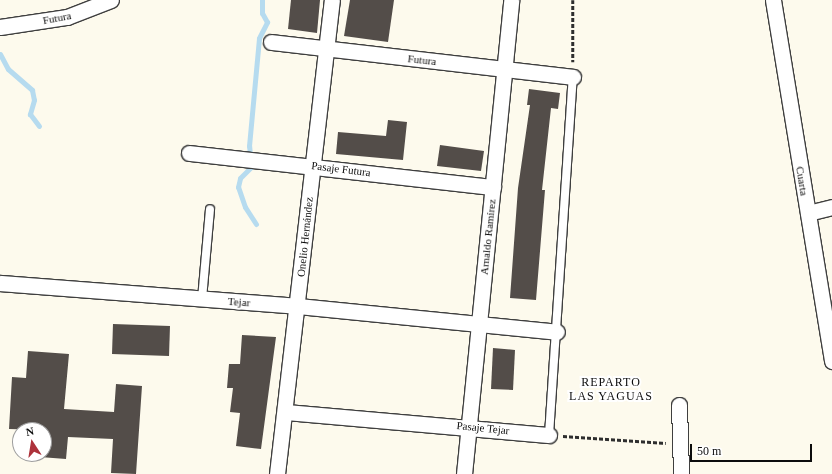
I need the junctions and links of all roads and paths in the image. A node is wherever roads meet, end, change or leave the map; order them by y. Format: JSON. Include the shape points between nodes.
{"nodes":[{"id":1,"x":111,"y":0,"type":"edge"},
{"id":2,"x":332,"y":0,"type":"edge"},
{"id":3,"x":511,"y":0,"type":"edge"},
{"id":4,"x":573,"y":0,"type":"edge"},
{"id":5,"x":773,"y":0,"type":"edge"},
{"id":6,"x":0,"y":27,"type":"edge"},
{"id":7,"x":271,"y":42,"type":"dead end"},
{"id":8,"x":326,"y":49,"type":"junction"},
{"id":9,"x":505,"y":69,"type":"junction"},
{"id":10,"x":573,"y":77,"type":"junction"},
{"id":11,"x":189,"y":153,"type":"dead end"},
{"id":12,"x":313,"y":166,"type":"junction"},
{"id":13,"x":493,"y":187,"type":"junction"},
{"id":14,"x":832,"y":207,"type":"edge"},
{"id":15,"x":210,"y":210,"type":"dead end"},
{"id":16,"x":808,"y":213,"type":"junction"},
{"id":17,"x":0,"y":283,"type":"edge"},
{"id":18,"x":202,"y":299,"type":"junction"},
{"id":19,"x":298,"y":306,"type":"junction"},
{"id":20,"x":478,"y":326,"type":"junction"},
{"id":21,"x":557,"y":332,"type":"junction"},
{"id":22,"x":832,"y":361,"type":"edge"},
{"id":23,"x":678,"y":405,"type":"dead end"},
{"id":24,"x":285,"y":412,"type":"junction"},
{"id":25,"x":468,"y":426,"type":"junction"},
{"id":26,"x":549,"y":435,"type":"junction"},
{"id":27,"x":680,"y":444,"type":"junction"},
{"id":28,"x":278,"y":474,"type":"edge"},
{"id":29,"x":464,"y":474,"type":"edge"},
{"id":30,"x":681,"y":474,"type":"edge"}],
"edges":[{"from":1,"to":6,"type":"street","name":"Futura","via":[[67,17]]},
{"from":2,"to":8,"type":"street","name":"Onelio Hernández"},
{"from":3,"to":9,"type":"street","name":"Arnaldo Ramírez"},
{"from":4,"to":10,"type":"path"},
{"from":5,"to":16,"type":"street","name":"Cuarta"},
{"from":7,"to":8,"type":"street","name":"Futura"},
{"from":8,"to":9,"type":"street","name":"Futura"},
{"from":8,"to":12,"type":"street","name":"Onelio Hernández"},
{"from":9,"to":10,"type":"street","name":"Futura"},
{"from":9,"to":13,"type":"street","name":"Arnaldo Ramírez"},
{"from":10,"to":21,"type":"lane"},
{"from":11,"to":12,"type":"street","name":"Pasaje Futura"},
{"from":12,"to":13,"type":"street","name":"Pasaje Futura"},
{"from":12,"to":19,"type":"street","name":"Onelio Hernández"},
{"from":13,"to":20,"type":"street","name":"Arnaldo Ramírez"},
{"from":14,"to":16,"type":"street"},
{"from":15,"to":18,"type":"lane"},
{"from":16,"to":22,"type":"street","name":"Cuarta"},
{"from":17,"to":18,"type":"street","name":"Tejar"},
{"from":18,"to":19,"type":"street","name":"Tejar"},
{"from":19,"to":20,"type":"street","name":"Tejar"},
{"from":19,"to":24,"type":"street","name":"Onelio Hernández"},
{"from":20,"to":21,"type":"street","name":"Tejar"},
{"from":20,"to":25,"type":"street","name":"Arnaldo Ramírez"},
{"from":21,"to":26,"type":"lane"},
{"from":23,"to":27,"type":"street"},
{"from":24,"to":25,"type":"street","name":"Pasaje Tejar"},
{"from":24,"to":28,"type":"street","name":"Onelio Hernández"},
{"from":25,"to":26,"type":"street","name":"Pasaje Tejar"},
{"from":25,"to":29,"type":"street","name":"Arnaldo Ramírez"},
{"from":26,"to":27,"type":"path"},
{"from":27,"to":30,"type":"street"}]}
